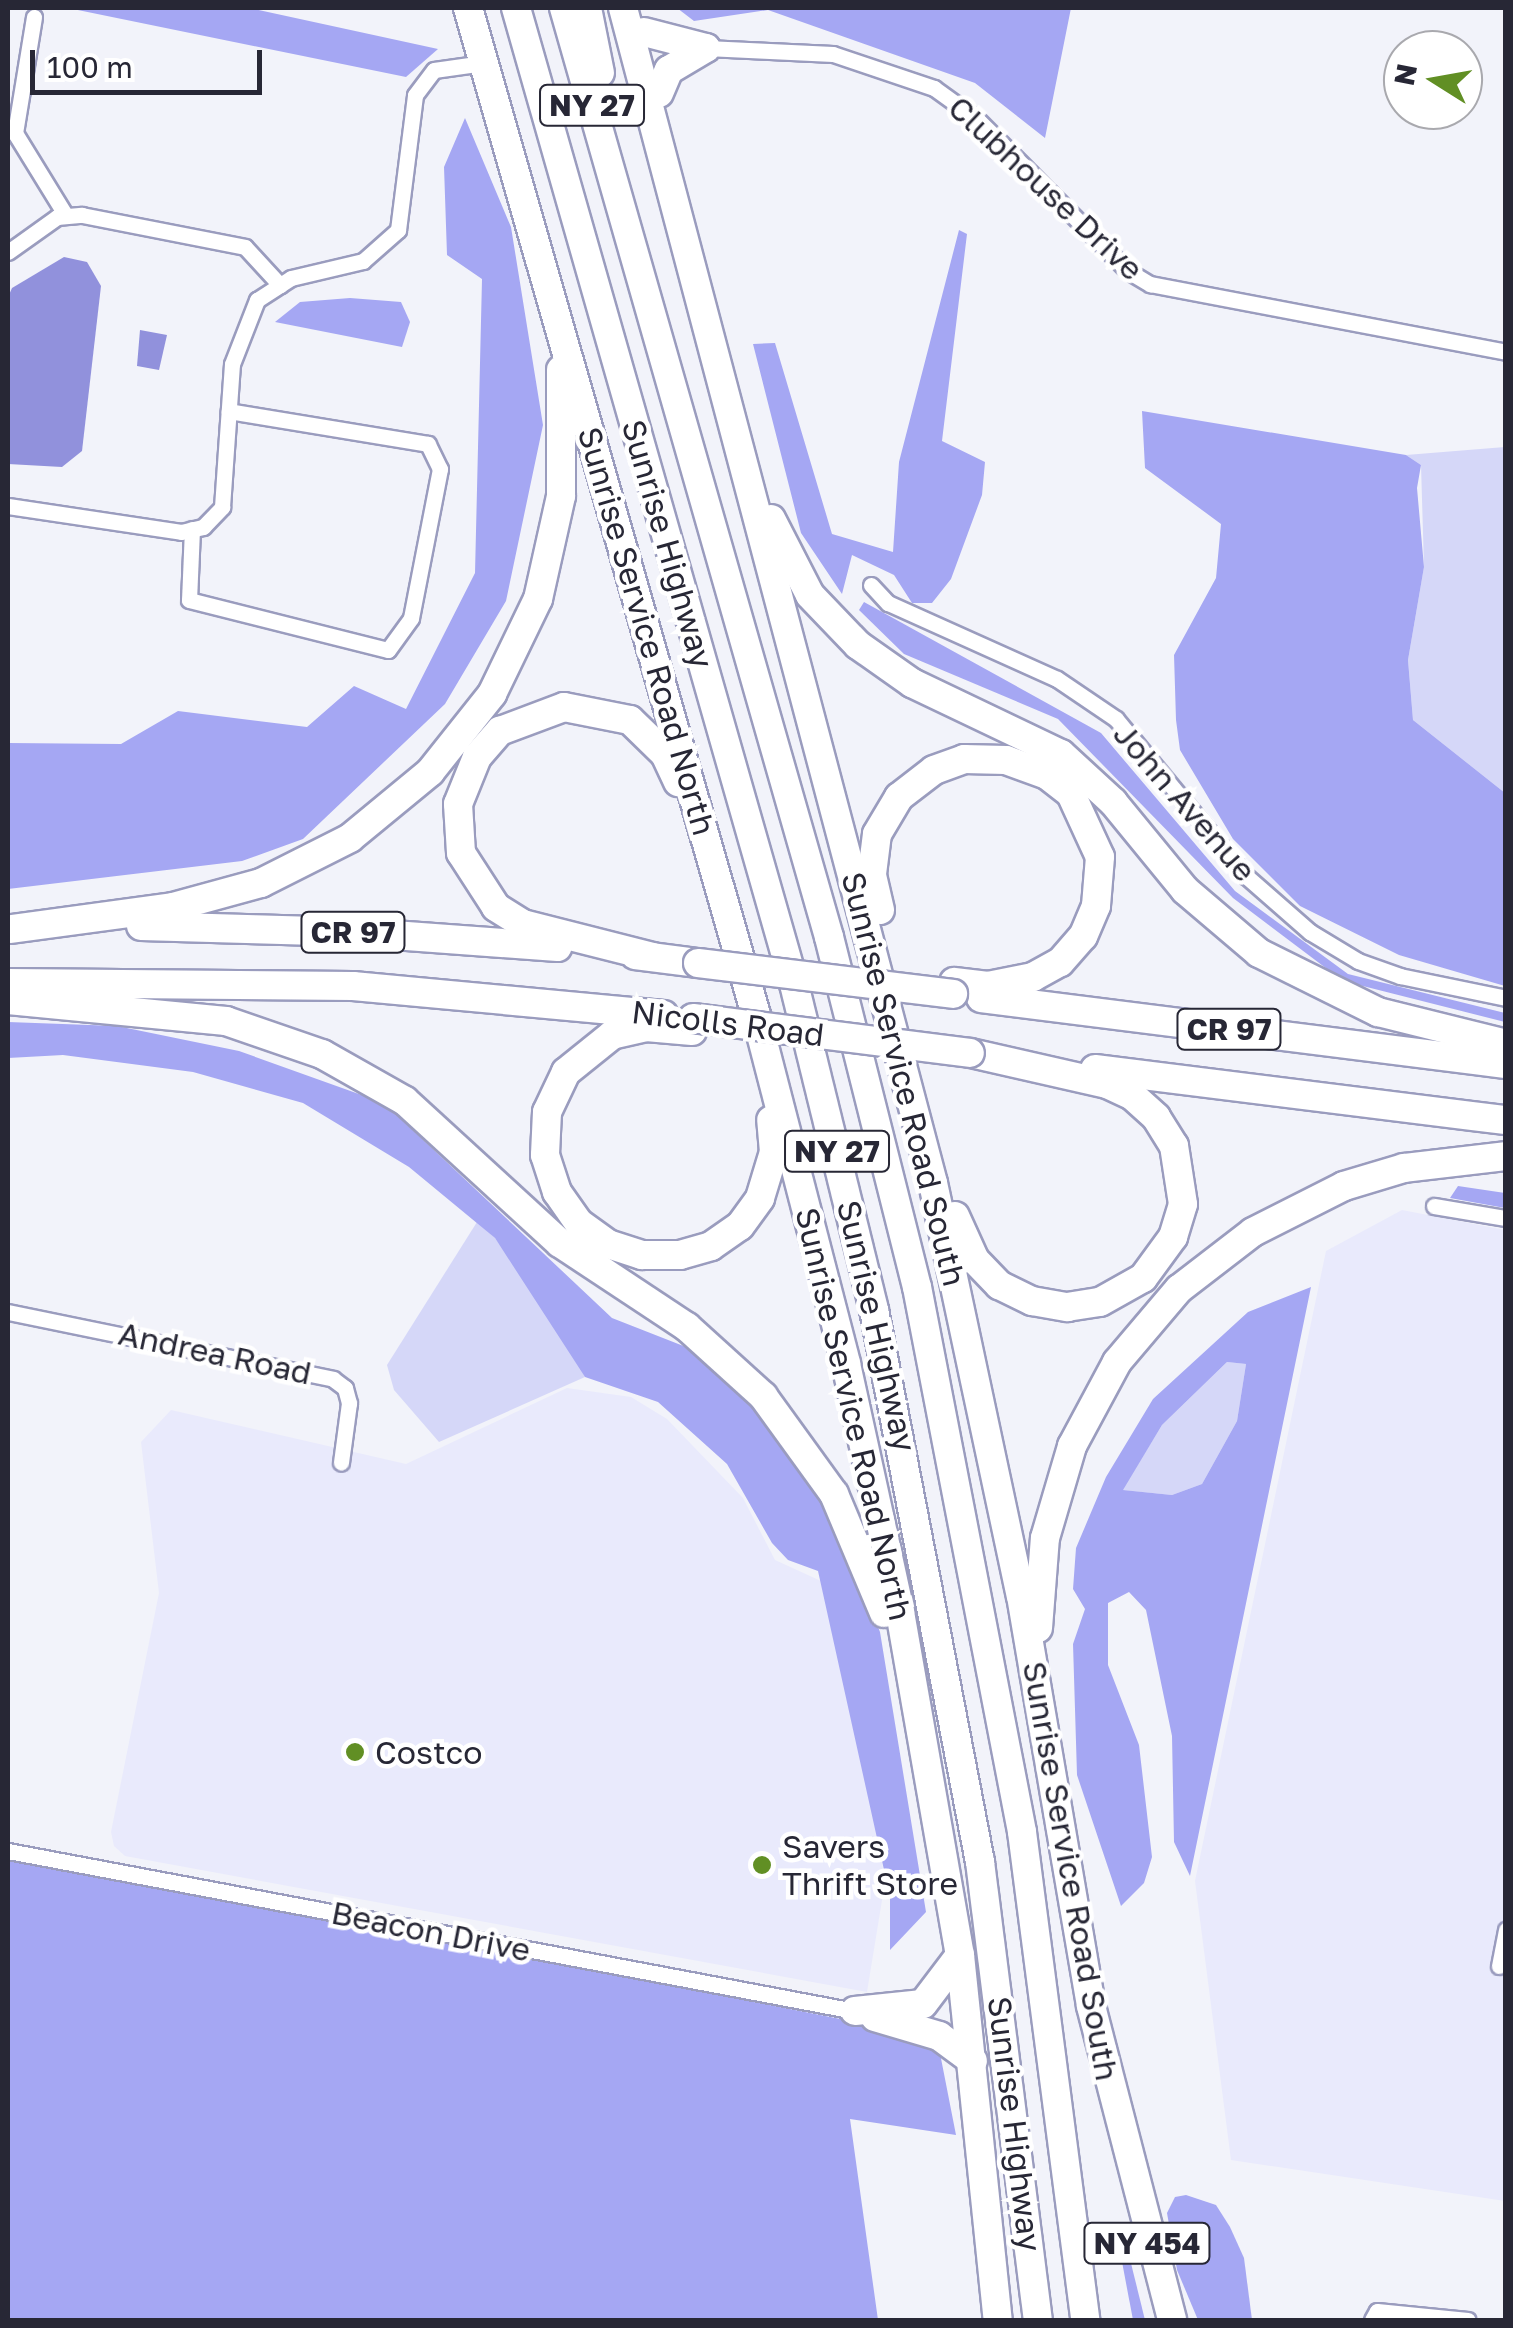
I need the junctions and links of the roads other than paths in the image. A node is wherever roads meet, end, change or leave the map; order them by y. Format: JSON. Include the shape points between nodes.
{"nodes":[{"id":1,"x":468,"y":8,"type":"edge"},
{"id":2,"x":516,"y":8,"type":"edge"},
{"id":3,"x":564,"y":8,"type":"edge"},
{"id":4,"x":586,"y":8,"type":"edge"},
{"id":5,"x":624,"y":8,"type":"edge"},
{"id":6,"x":34,"y":18,"type":"dead end"},
{"id":7,"x":641,"y":20,"type":"edge"},
{"id":8,"x":706,"y":48,"type":"junction"},
{"id":9,"x":484,"y":63,"type":"junction"},
{"id":10,"x":659,"y":93,"type":"junction"},
{"id":11,"x":619,"y":203,"type":"junction"},
{"id":12,"x":66,"y":216,"type":"junction"},
{"id":13,"x":692,"y":250,"type":"junction"},
{"id":14,"x":8,"y":252,"type":"edge"},
{"id":15,"x":280,"y":285,"type":"junction"},
{"id":16,"x":558,"y":319,"type":"junction"},
{"id":17,"x":1506,"y":352,"type":"edge"},
{"id":18,"x":228,"y":411,"type":"junction"},
{"id":19,"x":741,"y":440,"type":"junction"},
{"id":20,"x":8,"y":506,"type":"edge"},
{"id":21,"x":192,"y":529,"type":"junction"},
{"id":22,"x":871,"y":585,"type":"dead end"},
{"id":23,"x":719,"y":884,"type":"junction"},
{"id":24,"x":10,"y":929,"type":"edge"},
{"id":25,"x":653,"y":957,"type":"junction"},
{"id":26,"x":8,"y":984,"type":"edge"},
{"id":27,"x":954,"y":988,"type":"junction"},
{"id":28,"x":1506,"y":998,"type":"edge"},
{"id":29,"x":8,"y":1000,"type":"edge"},
{"id":30,"x":889,"y":1011,"type":"junction"},
{"id":31,"x":767,"y":1022,"type":"junction"},
{"id":32,"x":692,"y":1024,"type":"junction"},
{"id":33,"x":1506,"y":1044,"type":"edge"},
{"id":34,"x":970,"y":1053,"type":"junction"},
{"id":35,"x":1506,"y":1064,"type":"edge"},
{"id":36,"x":1506,"y":1120,"type":"edge"},
{"id":37,"x":920,"y":1129,"type":"junction"},
{"id":38,"x":1506,"y":1156,"type":"edge"},
{"id":39,"x":1434,"y":1206,"type":"dead end"},
{"id":40,"x":1506,"y":1218,"type":"edge"},
{"id":41,"x":8,"y":1312,"type":"edge"},
{"id":42,"x":340,"y":1462,"type":"dead end"},
{"id":43,"x":1036,"y":1674,"type":"junction"},
{"id":44,"x":8,"y":1851,"type":"edge"},
{"id":45,"x":943,"y":1854,"type":"junction"},
{"id":46,"x":1506,"y":1930,"type":"edge"},
{"id":47,"x":960,"y":1955,"type":"junction"},
{"id":48,"x":1499,"y":1966,"type":"dead end"},
{"id":49,"x":855,"y":2011,"type":"junction"},
{"id":50,"x":973,"y":2061,"type":"junction"},
{"id":51,"x":998,"y":2320,"type":"edge"},
{"id":52,"x":1038,"y":2320,"type":"edge"},
{"id":53,"x":1085,"y":2320,"type":"edge"},
{"id":54,"x":1172,"y":2320,"type":"edge"},
{"id":55,"x":1372,"y":2320,"type":"edge"},
{"id":56,"x":1468,"y":2320,"type":"edge"}],
"edges":[{"from":1,"to":9,"type":"highway","name":"Sunrise Service Road North"},
{"from":2,"to":52,"type":"highway","name":"Sunrise Highway","number":"NY 27","via":[[789,966],[874,1310],[980,1862]]},
{"from":3,"to":11,"type":"highway","name":"Sunrise Highway","number":"NY 27"},
{"from":4,"to":11,"type":"highway"},
{"from":5,"to":13,"type":"highway","name":"Sunrise Service Road South"},
{"from":6,"to":12,"type":"street","via":[[15,133]]},
{"from":7,"to":8,"type":"highway"},
{"from":7,"to":10,"type":"highway"},
{"from":8,"to":10,"type":"highway","via":[[669,70]]},
{"from":8,"to":17,"type":"street","name":"Clubhouse Drive","via":[[833,54],[934,88],[977,119],[1128,272],[1150,284]]},
{"from":9,"to":15,"type":"street","via":[[434,70],[415,95],[398,230],[363,261]]},
{"from":9,"to":16,"type":"highway","name":"Sunrise Service Road North"},
{"from":10,"to":13,"type":"highway"},
{"from":11,"to":53,"type":"highway","name":"Sunrise Highway","number":"NY 27","via":[[829,938],[929,1342],[1025,1850]]},
{"from":12,"to":14,"type":"street"},
{"from":12,"to":15,"type":"street","via":[[244,247]]},
{"from":13,"to":19,"type":"highway","name":"Sunrise Service Road South"},
{"from":15,"to":18,"type":"street","via":[[257,300],[232,364]]},
{"from":16,"to":23,"type":"highway","name":"Sunrise Service Road North"},
{"from":16,"to":24,"type":"highway","via":[[564,462],[548,564],[510,663],[430,772],[350,838],[261,884],[173,908]]},
{"from":18,"to":21,"type":"street","via":[[222,506]]},
{"from":18,"to":21,"type":"street","via":[[428,444],[440,469],[411,618],[388,650],[188,600]]},
{"from":19,"to":30,"type":"highway","name":"Sunrise Service Road South"},
{"from":19,"to":33,"type":"highway","via":[[799,578],[840,630],[875,660],[1061,754],[1113,802],[1209,914],[1287,971],[1378,1012]]},
{"from":20,"to":21,"type":"street"},
{"from":22,"to":28,"type":"street","name":"John Avenue","via":[[888,604],[1056,679],[1116,719],[1246,876],[1310,932],[1400,976]]},
{"from":23,"to":25,"type":"highway","via":[[673,768],[630,720],[564,707],[516,722],[487,744],[469,772],[457,820],[461,853],[485,896],[523,924]]},
{"from":23,"to":31,"type":"highway","name":"Sunrise Service Road North"},
{"from":24,"to":25,"type":"highway","name":"Nicolls Road","number":"CR 97","via":[[319,930]]},
{"from":25,"to":27,"type":"highway","name":"Nicolls Road","number":"CR 97","bridge":true},
{"from":26,"to":32,"type":"highway","name":"Nicolls Road","number":"CR 97","via":[[353,986]]},
{"from":27,"to":30,"type":"highway","via":[[1003,985],[1046,971],[1083,936],[1096,906],[1100,858],[1080,806],[1047,775],[1006,760],[964,760],[934,770],[898,797],[882,822],[872,874]]},
{"from":27,"to":35,"type":"highway","number":"CR 97"},
{"from":29,"to":45,"type":"highway","via":[[226,1022],[352,1068],[452,1138],[560,1243],[687,1327],[740,1371],[818,1466],[863,1552],[882,1604],[916,1771]]},
{"from":30,"to":37,"type":"highway","name":"Sunrise Service Road South"},
{"from":31,"to":32,"type":"highway","bridge":true},
{"from":31,"to":32,"type":"highway","via":[[774,1139],[760,1198],[740,1226],[711,1246],[660,1256],[624,1250],[592,1234],[557,1192],[545,1155],[548,1112],[566,1072],[593,1045],[646,1027]]},
{"from":31,"to":34,"type":"highway","name":"Nicolls Road","number":"CR 97","bridge":true},
{"from":31,"to":45,"type":"highway","name":"Sunrise Service Road North","via":[[864,1444]]},
{"from":34,"to":36,"type":"highway","name":"Nicolls Road","number":"CR 97"},
{"from":34,"to":37,"type":"highway","via":[[1107,1084],[1156,1117],[1174,1146],[1183,1185],[1180,1219],[1165,1252],[1143,1278],[1100,1302],[1050,1306],[1014,1295],[975,1260]]},
{"from":37,"to":43,"type":"highway","name":"Sunrise Service Road South"},
{"from":38,"to":43,"type":"highway","via":[[1404,1168],[1314,1199],[1225,1251],[1146,1325],[1100,1389],[1056,1493],[1041,1572]]},
{"from":39,"to":40,"type":"street"},
{"from":41,"to":42,"type":"street","name":"Andrea Road","via":[[333,1379],[349,1403]]},
{"from":43,"to":54,"type":"highway","name":"Sunrise Service Road South","number":"NY 454","via":[[1092,2006]]},
{"from":44,"to":49,"type":"street","name":"Beacon Drive"},
{"from":45,"to":47,"type":"highway","name":"Sunrise Service Road North"},
{"from":46,"to":48,"type":"street"},
{"from":47,"to":49,"type":"highway","via":[[923,2004]]},
{"from":47,"to":50,"type":"highway","name":"Sunrise Service Road North"},
{"from":49,"to":50,"type":"highway","via":[[940,2036]]},
{"from":50,"to":51,"type":"highway","name":"Sunrise Service Road North"},
{"from":55,"to":56,"type":"street","via":[[1377,2310]]}]}
